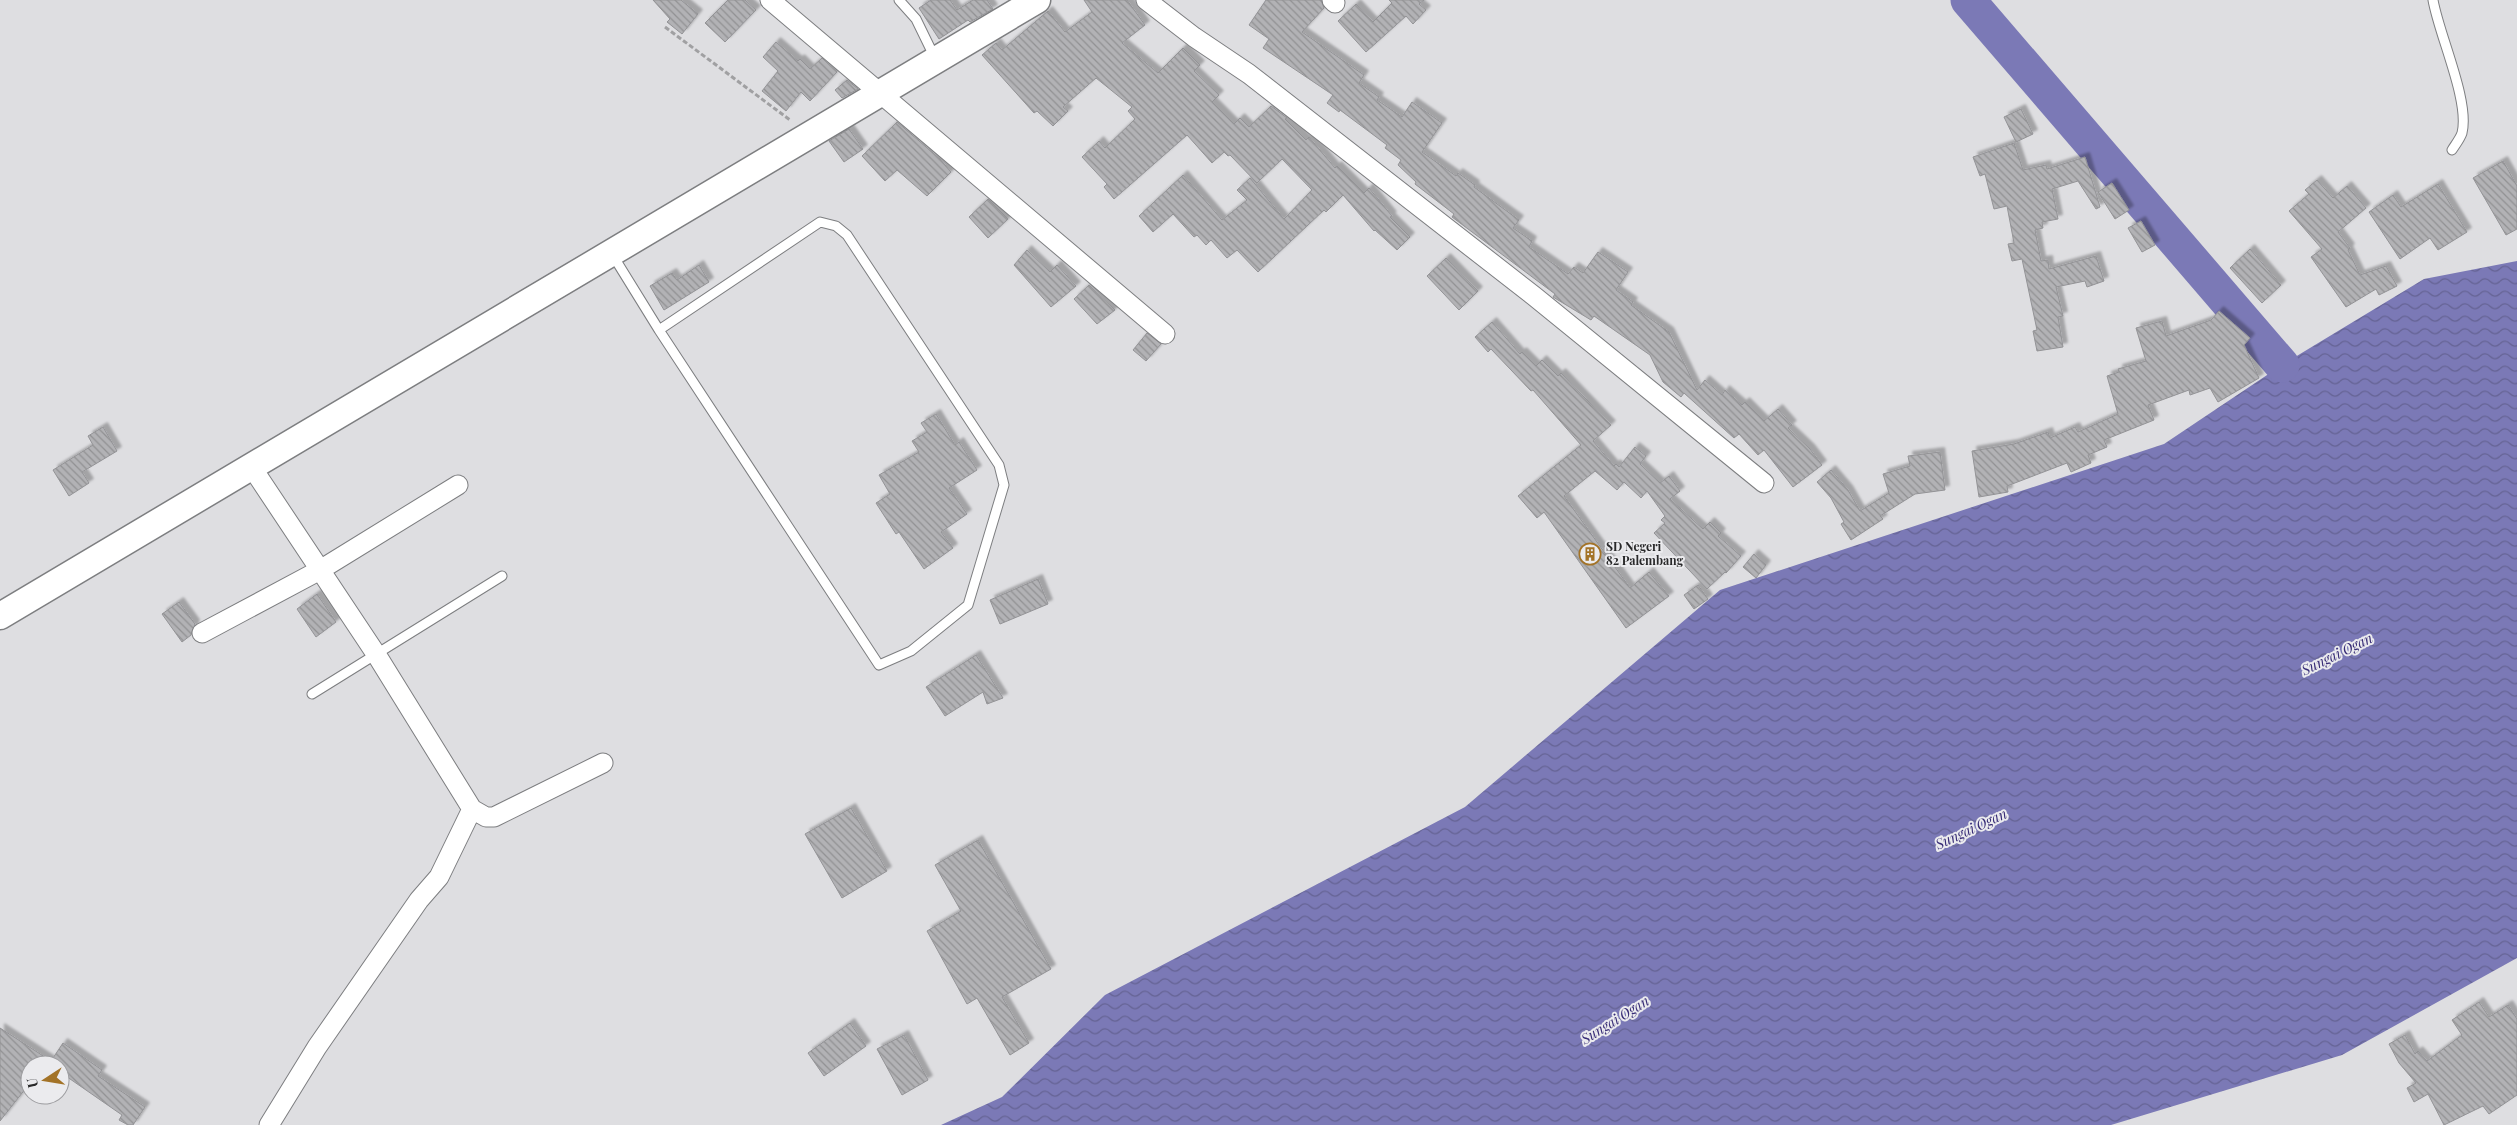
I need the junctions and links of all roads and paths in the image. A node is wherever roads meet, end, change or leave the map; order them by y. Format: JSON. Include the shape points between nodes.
{"nodes":[{"id":1,"x":770,"y":0,"type":"edge"},
{"id":2,"x":899,"y":0,"type":"edge"},
{"id":3,"x":1037,"y":0,"type":"edge"},
{"id":4,"x":1146,"y":0,"type":"edge"},
{"id":5,"x":2433,"y":0,"type":"edge"},
{"id":6,"x":666,"y":27,"type":"dead end"},
{"id":7,"x":937,"y":60,"type":"junction"},
{"id":8,"x":879,"y":93,"type":"junction"},
{"id":9,"x":809,"y":134,"type":"junction"},
{"id":10,"x":2452,"y":150,"type":"dead end"},
{"id":11,"x":611,"y":251,"type":"junction"},
{"id":12,"x":659,"y":330,"type":"junction"},
{"id":13,"x":1164,"y":334,"type":"dead end"},
{"id":14,"x":251,"y":466,"type":"junction"},
{"id":15,"x":1764,"y":483,"type":"dead end"},
{"id":16,"x":458,"y":485,"type":"dead end"},
{"id":17,"x":320,"y":570,"type":"junction"},
{"id":18,"x":502,"y":576,"type":"dead end"},
{"id":19,"x":0,"y":616,"type":"edge"},
{"id":20,"x":202,"y":633,"type":"dead end"},
{"id":21,"x":376,"y":654,"type":"junction"},
{"id":22,"x":312,"y":694,"type":"dead end"},
{"id":23,"x":603,"y":763,"type":"dead end"},
{"id":24,"x":472,"y":808,"type":"junction"},
{"id":25,"x":269,"y":1125,"type":"edge"}],
"edges":[{"from":1,"to":8,"type":"street"},
{"from":2,"to":7,"type":"lane","via":[[916,20]]},
{"from":3,"to":7,"type":"street"},
{"from":4,"to":15,"type":"street","via":[[1249,74],[1534,296]]},
{"from":5,"to":10,"type":"lane","via":[[2454,70],[2463,117],[2461,134]]},
{"from":6,"to":9,"type":"path"},
{"from":7,"to":8,"type":"street"},
{"from":8,"to":9,"type":"street"},
{"from":8,"to":13,"type":"street"},
{"from":9,"to":11,"type":"street"},
{"from":11,"to":12,"type":"lane"},
{"from":11,"to":14,"type":"street"},
{"from":12,"to":12,"type":"lane","via":[[879,665],[911,650],[968,605],[1004,485],[999,465],[847,235],[836,226],[820,222]]},
{"from":14,"to":17,"type":"street"},
{"from":14,"to":19,"type":"street"},
{"from":16,"to":17,"type":"street"},
{"from":17,"to":20,"type":"street"},
{"from":17,"to":21,"type":"street"},
{"from":18,"to":21,"type":"lane"},
{"from":21,"to":22,"type":"lane"},
{"from":21,"to":24,"type":"street"},
{"from":23,"to":24,"type":"street","via":[[494,817],[486,817]]},
{"from":24,"to":25,"type":"street","via":[[439,877],[419,900],[317,1047]]}]}
